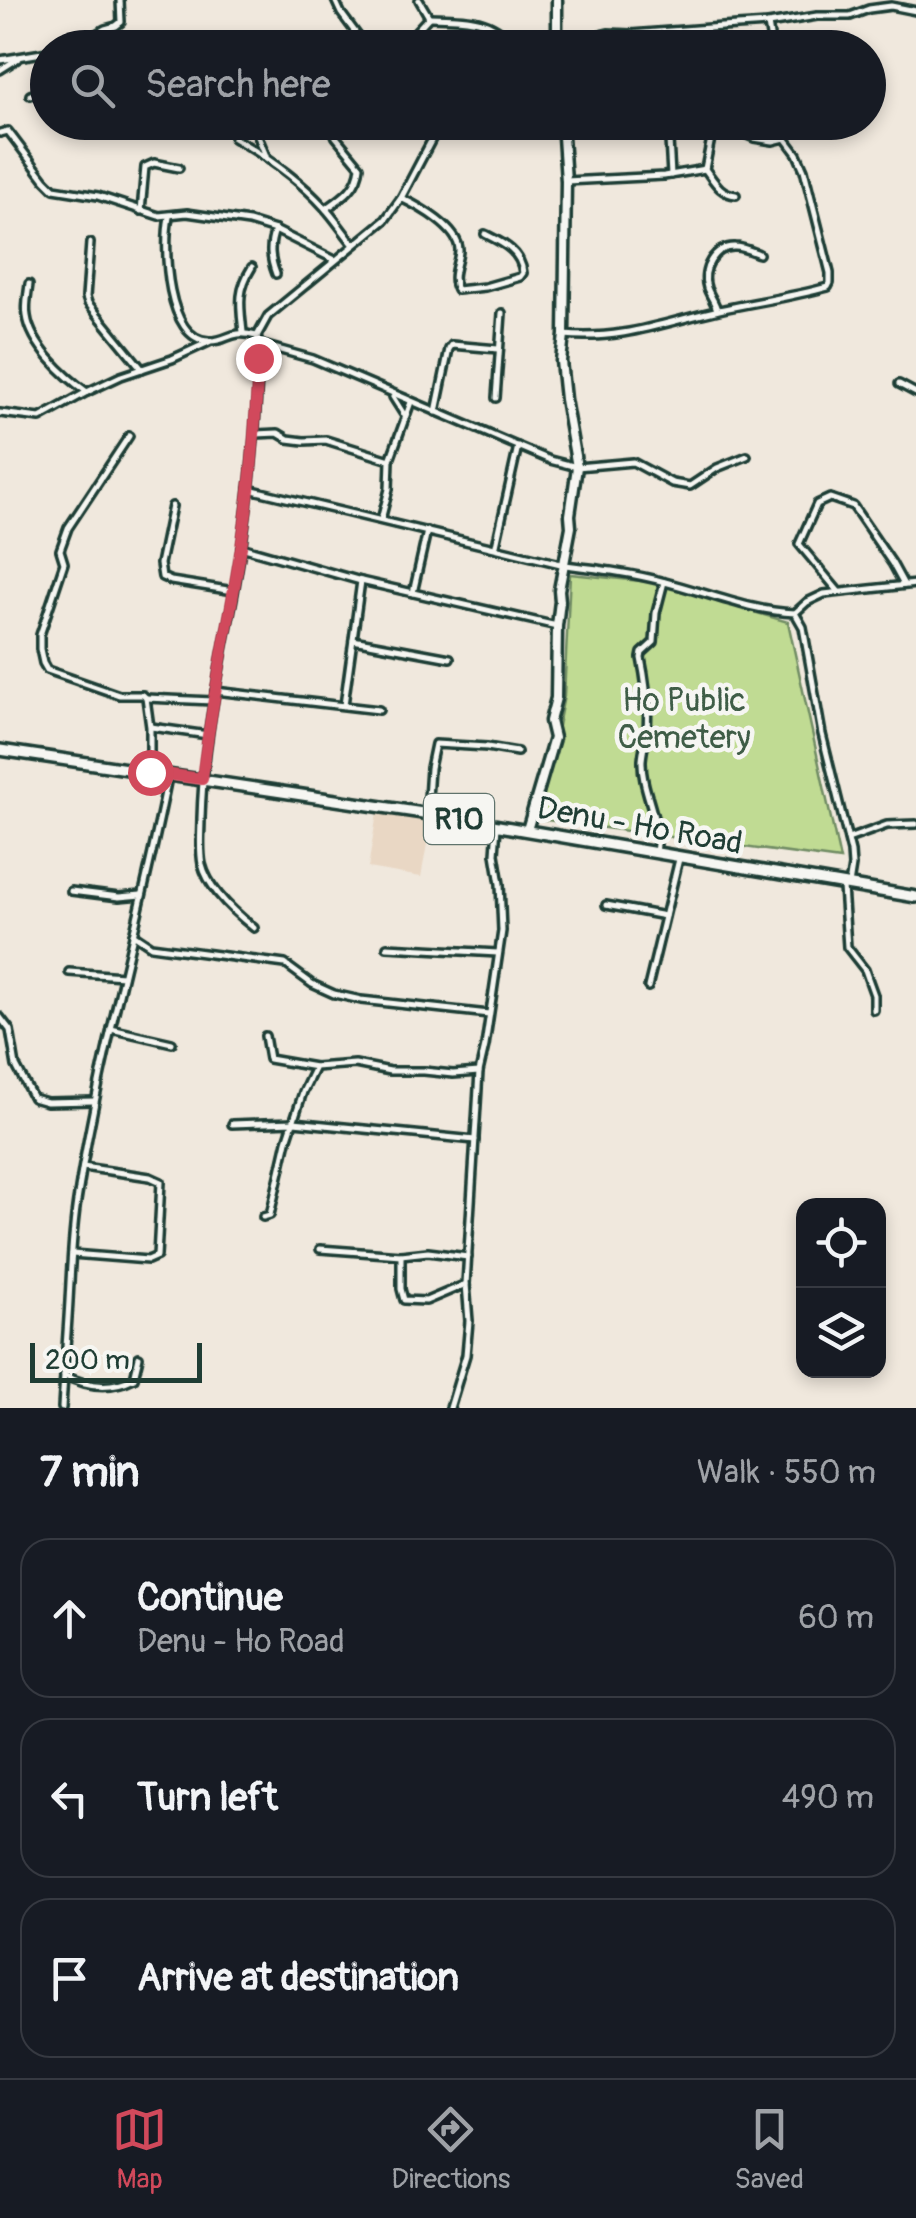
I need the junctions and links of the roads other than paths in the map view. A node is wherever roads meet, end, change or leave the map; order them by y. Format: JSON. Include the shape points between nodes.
{"nodes":[{"id":1,"x":120,"y":0,"type":"edge"},
{"id":2,"x":335,"y":0,"type":"edge"},
{"id":3,"x":419,"y":0,"type":"edge"},
{"id":4,"x":558,"y":0,"type":"edge"},
{"id":5,"x":916,"y":11,"type":"edge"},
{"id":6,"x":429,"y":16,"type":"junction"},
{"id":7,"x":768,"y":24,"type":"junction"},
{"id":8,"x":102,"y":30,"type":"edge"},
{"id":9,"x":354,"y":30,"type":"edge"},
{"id":10,"x":417,"y":30,"type":"edge"},
{"id":11,"x":500,"y":30,"type":"edge"},
{"id":12,"x":557,"y":30,"type":"edge"},
{"id":13,"x":686,"y":30,"type":"edge"},
{"id":14,"x":769,"y":30,"type":"edge"},
{"id":15,"x":25,"y":54,"type":"junction"},
{"id":16,"x":30,"y":54,"type":"edge"},
{"id":17,"x":0,"y":60,"type":"edge"},
{"id":18,"x":0,"y":70,"type":"edge"},
{"id":19,"x":0,"y":133,"type":"edge"},
{"id":20,"x":238,"y":140,"type":"edge"},
{"id":21,"x":257,"y":140,"type":"edge"},
{"id":22,"x":338,"y":140,"type":"edge"},
{"id":23,"x":432,"y":140,"type":"edge"},
{"id":24,"x":563,"y":140,"type":"edge"},
{"id":25,"x":669,"y":140,"type":"edge"},
{"id":26,"x":711,"y":140,"type":"edge"},
{"id":27,"x":786,"y":140,"type":"edge"},
{"id":28,"x":266,"y":156,"type":"junction"},
{"id":29,"x":180,"y":168,"type":"dead end"},
{"id":30,"x":705,"y":168,"type":"junction"},
{"id":31,"x":670,"y":175,"type":"junction"},
{"id":32,"x":566,"y":180,"type":"junction"},
{"id":33,"x":736,"y":195,"type":"dead end"},
{"id":34,"x":402,"y":198,"type":"junction"},
{"id":35,"x":326,"y":209,"type":"junction"},
{"id":36,"x":141,"y":211,"type":"junction"},
{"id":37,"x":169,"y":216,"type":"junction"},
{"id":38,"x":274,"y":230,"type":"junction"},
{"id":39,"x":485,"y":234,"type":"dead end"},
{"id":40,"x":90,"y":243,"type":"dead end"},
{"id":41,"x":354,"y":245,"type":"junction"},
{"id":42,"x":759,"y":254,"type":"dead end"},
{"id":43,"x":336,"y":260,"type":"junction"},
{"id":44,"x":252,"y":267,"type":"dead end"},
{"id":45,"x":276,"y":274,"type":"dead end"},
{"id":46,"x":29,"y":284,"type":"dead end"},
{"id":47,"x":717,"y":310,"type":"junction"},
{"id":48,"x":502,"y":312,"type":"dead end"},
{"id":49,"x":243,"y":332,"type":"junction"},
{"id":50,"x":564,"y":335,"type":"junction"},
{"id":51,"x":257,"y":336,"type":"junction"},
{"id":52,"x":208,"y":342,"type":"junction"},
{"id":53,"x":259,"y":344,"type":"junction"},
{"id":54,"x":498,"y":348,"type":"junction"},
{"id":55,"x":142,"y":369,"type":"junction"},
{"id":56,"x":898,"y":384,"type":"dead end"},
{"id":57,"x":86,"y":392,"type":"junction"},
{"id":58,"x":916,"y":393,"type":"edge"},
{"id":59,"x":392,"y":394,"type":"junction"},
{"id":60,"x":496,"y":398,"type":"dead end"},
{"id":61,"x":411,"y":401,"type":"junction"},
{"id":62,"x":436,"y":412,"type":"junction"},
{"id":63,"x":0,"y":413,"type":"edge"},
{"id":64,"x":406,"y":416,"type":"junction"},
{"id":65,"x":256,"y":434,"type":"junction"},
{"id":66,"x":129,"y":436,"type":"dead end"},
{"id":67,"x":518,"y":446,"type":"junction"},
{"id":68,"x":747,"y":456,"type":"dead end"},
{"id":69,"x":390,"y":460,"type":"junction"},
{"id":70,"x":578,"y":467,"type":"junction"},
{"id":71,"x":249,"y":489,"type":"junction"},
{"id":72,"x":172,"y":506,"type":"dead end"},
{"id":73,"x":381,"y":520,"type":"junction"},
{"id":74,"x":428,"y":531,"type":"junction"},
{"id":75,"x":495,"y":547,"type":"junction"},
{"id":76,"x":241,"y":548,"type":"junction"},
{"id":77,"x":564,"y":565,"type":"junction"},
{"id":78,"x":361,"y":582,"type":"junction"},
{"id":79,"x":664,"y":582,"type":"junction"},
{"id":80,"x":916,"y":584,"type":"edge"},
{"id":81,"x":904,"y":586,"type":"junction"},
{"id":82,"x":234,"y":591,"type":"junction"},
{"id":83,"x":839,"y":592,"type":"junction"},
{"id":84,"x":413,"y":593,"type":"junction"},
{"id":85,"x":795,"y":613,"type":"junction"},
{"id":86,"x":557,"y":626,"type":"junction"},
{"id":87,"x":353,"y":640,"type":"junction"},
{"id":88,"x":450,"y":658,"type":"dead end"},
{"id":89,"x":214,"y":691,"type":"junction"},
{"id":90,"x":146,"y":698,"type":"junction"},
{"id":91,"x":213,"y":700,"type":"junction"},
{"id":92,"x":344,"y":705,"type":"junction"},
{"id":93,"x":379,"y":710,"type":"dead end"},
{"id":94,"x":150,"y":726,"type":"junction"},
{"id":95,"x":208,"y":735,"type":"junction"},
{"id":96,"x":0,"y":750,"type":"edge"},
{"id":97,"x":517,"y":752,"type":"dead end"},
{"id":98,"x":150,"y":772,"type":"junction"},
{"id":99,"x":168,"y":775,"type":"junction"},
{"id":100,"x":202,"y":779,"type":"junction"},
{"id":101,"x":427,"y":814,"type":"junction"},
{"id":102,"x":916,"y":824,"type":"edge"},
{"id":103,"x":497,"y":825,"type":"junction"},
{"id":104,"x":527,"y":830,"type":"junction"},
{"id":105,"x":848,"y":839,"type":"junction"},
{"id":106,"x":656,"y":852,"type":"junction"},
{"id":107,"x":680,"y":856,"type":"junction"},
{"id":108,"x":846,"y":885,"type":"junction"},
{"id":109,"x":71,"y":892,"type":"dead end"},
{"id":110,"x":141,"y":895,"type":"junction"},
{"id":111,"x":916,"y":897,"type":"edge"},
{"id":112,"x":606,"y":905,"type":"dead end"},
{"id":113,"x":665,"y":916,"type":"junction"},
{"id":114,"x":254,"y":928,"type":"dead end"},
{"id":115,"x":133,"y":934,"type":"junction"},
{"id":116,"x":387,"y":947,"type":"dead end"},
{"id":117,"x":498,"y":953,"type":"junction"},
{"id":118,"x":69,"y":972,"type":"dead end"},
{"id":119,"x":123,"y":976,"type":"junction"},
{"id":120,"x":648,"y":987,"type":"dead end"},
{"id":121,"x":874,"y":1010,"type":"dead end"},
{"id":122,"x":489,"y":1014,"type":"junction"},
{"id":123,"x":0,"y":1017,"type":"edge"},
{"id":124,"x":110,"y":1029,"type":"junction"},
{"id":125,"x":266,"y":1036,"type":"dead end"},
{"id":126,"x":172,"y":1043,"type":"dead end"},
{"id":127,"x":315,"y":1067,"type":"junction"},
{"id":128,"x":479,"y":1072,"type":"junction"},
{"id":129,"x":94,"y":1101,"type":"junction"},
{"id":130,"x":294,"y":1122,"type":"junction"},
{"id":131,"x":232,"y":1124,"type":"dead end"},
{"id":132,"x":475,"y":1140,"type":"junction"},
{"id":133,"x":83,"y":1168,"type":"junction"},
{"id":134,"x":262,"y":1217,"type":"dead end"},
{"id":135,"x":320,"y":1250,"type":"dead end"},
{"id":136,"x":72,"y":1254,"type":"junction"},
{"id":137,"x":401,"y":1255,"type":"junction"},
{"id":138,"x":468,"y":1257,"type":"junction"},
{"id":139,"x":466,"y":1284,"type":"junction"},
{"id":140,"x":139,"y":1357,"type":"dead end"},
{"id":141,"x":64,"y":1376,"type":"junction"},
{"id":142,"x":62,"y":1408,"type":"edge"},
{"id":143,"x":450,"y":1408,"type":"edge"}],
"edges":[{"from":1,"to":8,"type":"street","via":[[121,22]]},
{"from":2,"to":9,"type":"street"},
{"from":3,"to":6,"type":"street"},
{"from":4,"to":12,"type":"street"},
{"from":5,"to":7,"type":"street","via":[[891,6]]},
{"from":6,"to":10,"type":"street"},
{"from":6,"to":11,"type":"street","via":[[478,20]]},
{"from":7,"to":13,"type":"street"},
{"from":7,"to":14,"type":"street"},
{"from":15,"to":16,"type":"street"},
{"from":15,"to":17,"type":"street"},
{"from":15,"to":18,"type":"street"},
{"from":19,"to":36,"type":"street","via":[[8,131],[54,189]]},
{"from":20,"to":28,"type":"street"},
{"from":21,"to":28,"type":"street"},
{"from":22,"to":35,"type":"street","via":[[360,173],[353,188]]},
{"from":23,"to":34,"type":"street"},
{"from":24,"to":32,"type":"street"},
{"from":25,"to":31,"type":"street"},
{"from":26,"to":30,"type":"street"},
{"from":27,"to":47,"type":"street","via":[[804,170],[830,283]]},
{"from":28,"to":35,"type":"street"},
{"from":29,"to":36,"type":"street","via":[[144,167]]},
{"from":30,"to":31,"type":"street"},
{"from":30,"to":33,"type":"street","via":[[718,187]]},
{"from":31,"to":32,"type":"street"},
{"from":32,"to":50,"type":"street"},
{"from":34,"to":39,"type":"street","via":[[458,240],[457,290],[523,273],[520,258]]},
{"from":34,"to":41,"type":"street"},
{"from":35,"to":41,"type":"street"},
{"from":36,"to":37,"type":"street"},
{"from":37,"to":38,"type":"street","via":[[186,213]]},
{"from":37,"to":52,"type":"street","via":[[168,284],[181,322]]},
{"from":38,"to":43,"type":"street"},
{"from":38,"to":45,"type":"street","via":[[270,259]]},
{"from":40,"to":55,"type":"street","via":[[88,303]]},
{"from":41,"to":43,"type":"street"},
{"from":42,"to":47,"type":"street","via":[[735,247],[712,257],[706,286]]},
{"from":43,"to":51,"type":"street","via":[[268,316]]},
{"from":44,"to":49,"type":"street","via":[[240,293]]},
{"from":46,"to":57,"type":"street","via":[[30,326],[54,364]]},
{"from":47,"to":50,"type":"street","via":[[626,334]]},
{"from":48,"to":54,"type":"street"},
{"from":49,"to":51,"type":"street"},
{"from":49,"to":52,"type":"street"},
{"from":50,"to":70,"type":"street","via":[[564,398]]},
{"from":51,"to":53,"type":"street"},
{"from":52,"to":55,"type":"street"},
{"from":53,"to":59,"type":"street"},
{"from":53,"to":65,"type":"street"},
{"from":54,"to":60,"type":"street"},
{"from":54,"to":62,"type":"street","via":[[452,345]]},
{"from":55,"to":57,"type":"street"},
{"from":56,"to":58,"type":"street"},
{"from":57,"to":63,"type":"street","via":[[40,418]]},
{"from":59,"to":61,"type":"street"},
{"from":59,"to":64,"type":"street"},
{"from":61,"to":62,"type":"street"},
{"from":61,"to":64,"type":"street"},
{"from":62,"to":67,"type":"street"},
{"from":64,"to":69,"type":"street"},
{"from":65,"to":69,"type":"street","via":[[326,440]]},
{"from":65,"to":71,"type":"street"},
{"from":66,"to":90,"type":"street","via":[[68,528],[40,649],[47,670]]},
{"from":67,"to":70,"type":"street"},
{"from":67,"to":75,"type":"street"},
{"from":68,"to":70,"type":"street","via":[[690,486],[633,462]]},
{"from":69,"to":73,"type":"street"},
{"from":70,"to":77,"type":"street"},
{"from":71,"to":73,"type":"street"},
{"from":71,"to":76,"type":"street"},
{"from":72,"to":82,"type":"street","via":[[162,577]]},
{"from":73,"to":74,"type":"street"},
{"from":74,"to":75,"type":"street"},
{"from":74,"to":84,"type":"street"},
{"from":75,"to":77,"type":"street"},
{"from":76,"to":78,"type":"street"},
{"from":76,"to":82,"type":"street"},
{"from":77,"to":79,"type":"street"},
{"from":77,"to":86,"type":"street"},
{"from":78,"to":84,"type":"street"},
{"from":78,"to":87,"type":"street"},
{"from":79,"to":85,"type":"street"},
{"from":79,"to":106,"type":"street","via":[[654,642],[641,658],[648,692],[642,760]]},
{"from":80,"to":81,"type":"street"},
{"from":81,"to":83,"type":"street"},
{"from":81,"to":83,"type":"street","via":[[853,506],[830,498],[817,504],[799,544]]},
{"from":82,"to":89,"type":"street"},
{"from":83,"to":85,"type":"street"},
{"from":84,"to":86,"type":"street"},
{"from":85,"to":105,"type":"street"},
{"from":86,"to":104,"type":"street","via":[[554,738]]},
{"from":87,"to":88,"type":"street"},
{"from":87,"to":92,"type":"street"},
{"from":89,"to":91,"type":"street"},
{"from":89,"to":92,"type":"street"},
{"from":90,"to":91,"type":"street"},
{"from":90,"to":94,"type":"street"},
{"from":91,"to":95,"type":"street"},
{"from":92,"to":93,"type":"street"},
{"from":94,"to":95,"type":"street"},
{"from":94,"to":98,"type":"street"},
{"from":95,"to":100,"type":"street"},
{"from":96,"to":98,"type":"main road","name":"Denu - Ho Road","number":"R10"},
{"from":97,"to":101,"type":"street","via":[[435,744]]},
{"from":98,"to":99,"type":"main road","name":"Denu - Ho Road","number":"R10"},
{"from":99,"to":100,"type":"main road","name":"Denu - Ho Road","number":"R10"},
{"from":99,"to":110,"type":"street"},
{"from":100,"to":101,"type":"main road","name":"Denu - Ho Road","number":"R10"},
{"from":100,"to":114,"type":"street","via":[[203,867]]},
{"from":101,"to":103,"type":"main road","name":"Denu - Ho Road","number":"R10"},
{"from":102,"to":105,"type":"street","via":[[887,825]]},
{"from":103,"to":104,"type":"main road","name":"Denu - Ho Road","number":"R10"},
{"from":103,"to":117,"type":"street"},
{"from":104,"to":106,"type":"main road","name":"Denu - Ho Road","number":"R10"},
{"from":105,"to":108,"type":"street","via":[[852,866]]},
{"from":106,"to":107,"type":"main road","name":"Denu - Ho Road","number":"R10"},
{"from":107,"to":108,"type":"main road","name":"Denu - Ho Road","number":"R10"},
{"from":107,"to":113,"type":"street"},
{"from":108,"to":111,"type":"main road","name":"Denu - Ho Road","number":"R10"},
{"from":108,"to":121,"type":"street","via":[[847,947],[865,970]]},
{"from":109,"to":110,"type":"street"},
{"from":110,"to":115,"type":"street"},
{"from":112,"to":113,"type":"street"},
{"from":113,"to":120,"type":"street"},
{"from":115,"to":119,"type":"street"},
{"from":115,"to":122,"type":"street","via":[[151,946],[285,964],[312,984],[360,1000]]},
{"from":116,"to":117,"type":"street"},
{"from":117,"to":122,"type":"street"},
{"from":118,"to":119,"type":"street"},
{"from":119,"to":124,"type":"street"},
{"from":122,"to":128,"type":"street"},
{"from":123,"to":129,"type":"street","via":[[33,1098]]},
{"from":124,"to":126,"type":"street"},
{"from":124,"to":129,"type":"street"},
{"from":125,"to":127,"type":"street","via":[[269,1059]]},
{"from":127,"to":128,"type":"street"},
{"from":127,"to":130,"type":"street"},
{"from":128,"to":132,"type":"street"},
{"from":129,"to":133,"type":"street"},
{"from":130,"to":131,"type":"street"},
{"from":130,"to":132,"type":"street"},
{"from":130,"to":134,"type":"street","via":[[270,1215]]},
{"from":132,"to":138,"type":"street"},
{"from":133,"to":136,"type":"street"},
{"from":133,"to":136,"type":"street","via":[[161,1182],[156,1256]]},
{"from":135,"to":137,"type":"street"},
{"from":136,"to":141,"type":"street"},
{"from":137,"to":138,"type":"street"},
{"from":137,"to":139,"type":"street","via":[[404,1300],[426,1301]]},
{"from":138,"to":139,"type":"street"},
{"from":139,"to":143,"type":"street","via":[[466,1355]]},
{"from":140,"to":141,"type":"street","via":[[134,1378],[126,1382],[95,1386]]},
{"from":141,"to":142,"type":"street"}]}
